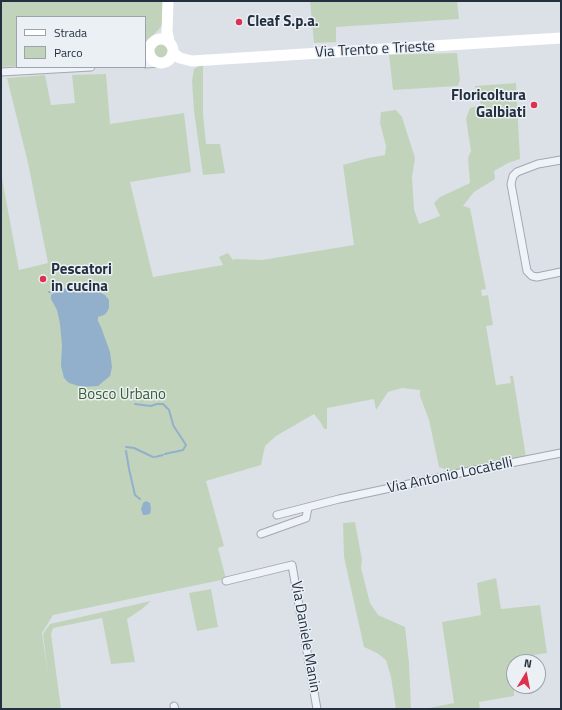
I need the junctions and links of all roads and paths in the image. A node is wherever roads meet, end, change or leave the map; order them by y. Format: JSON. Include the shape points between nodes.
{"nodes":[{"id":1,"x":168,"y":1,"type":"edge"},
{"id":2,"x":561,"y":38,"type":"edge"},
{"id":3,"x":164,"y":40,"type":"junction"},
{"id":4,"x":146,"y":58,"type":"edge"},
{"id":5,"x":167,"y":59,"type":"junction"},
{"id":6,"x":72,"y":68,"type":"edge"},
{"id":7,"x":1,"y":72,"type":"edge"},
{"id":8,"x":561,"y":160,"type":"edge"},
{"id":9,"x":561,"y":272,"type":"edge"},
{"id":10,"x":561,"y":453,"type":"edge"},
{"id":11,"x":308,"y":507,"type":"junction"},
{"id":12,"x":277,"y":515,"type":"dead end"},
{"id":13,"x":261,"y":534,"type":"dead end"},
{"id":14,"x":226,"y":581,"type":"dead end"},
{"id":15,"x":317,"y":709,"type":"edge"}],
"edges":[{"from":1,"to":3,"type":"street","via":[[167,32]]},
{"from":2,"to":5,"type":"street","name":"Via Trento e Trieste","via":[[192,61],[180,58]]},
{"from":3,"to":4,"type":"street","via":[[151,44]]},
{"from":3,"to":5,"type":"street","via":[[173,48]]},
{"from":4,"to":5,"type":"street","name":"Via Trento e Trieste","via":[[155,61]]},
{"from":6,"to":7,"type":"street"},
{"from":8,"to":9,"type":"street","via":[[538,164],[517,172],[511,184],[527,271],[537,277]]},
{"from":10,"to":11,"type":"street","name":"Via Antonio Locatelli"},
{"from":11,"to":12,"type":"street","name":"Via Antonio Locatelli"},
{"from":11,"to":13,"type":"street","via":[[306,518]]},
{"from":14,"to":15,"type":"street","name":"Via Daniele Manin","via":[[292,565]]}]}
